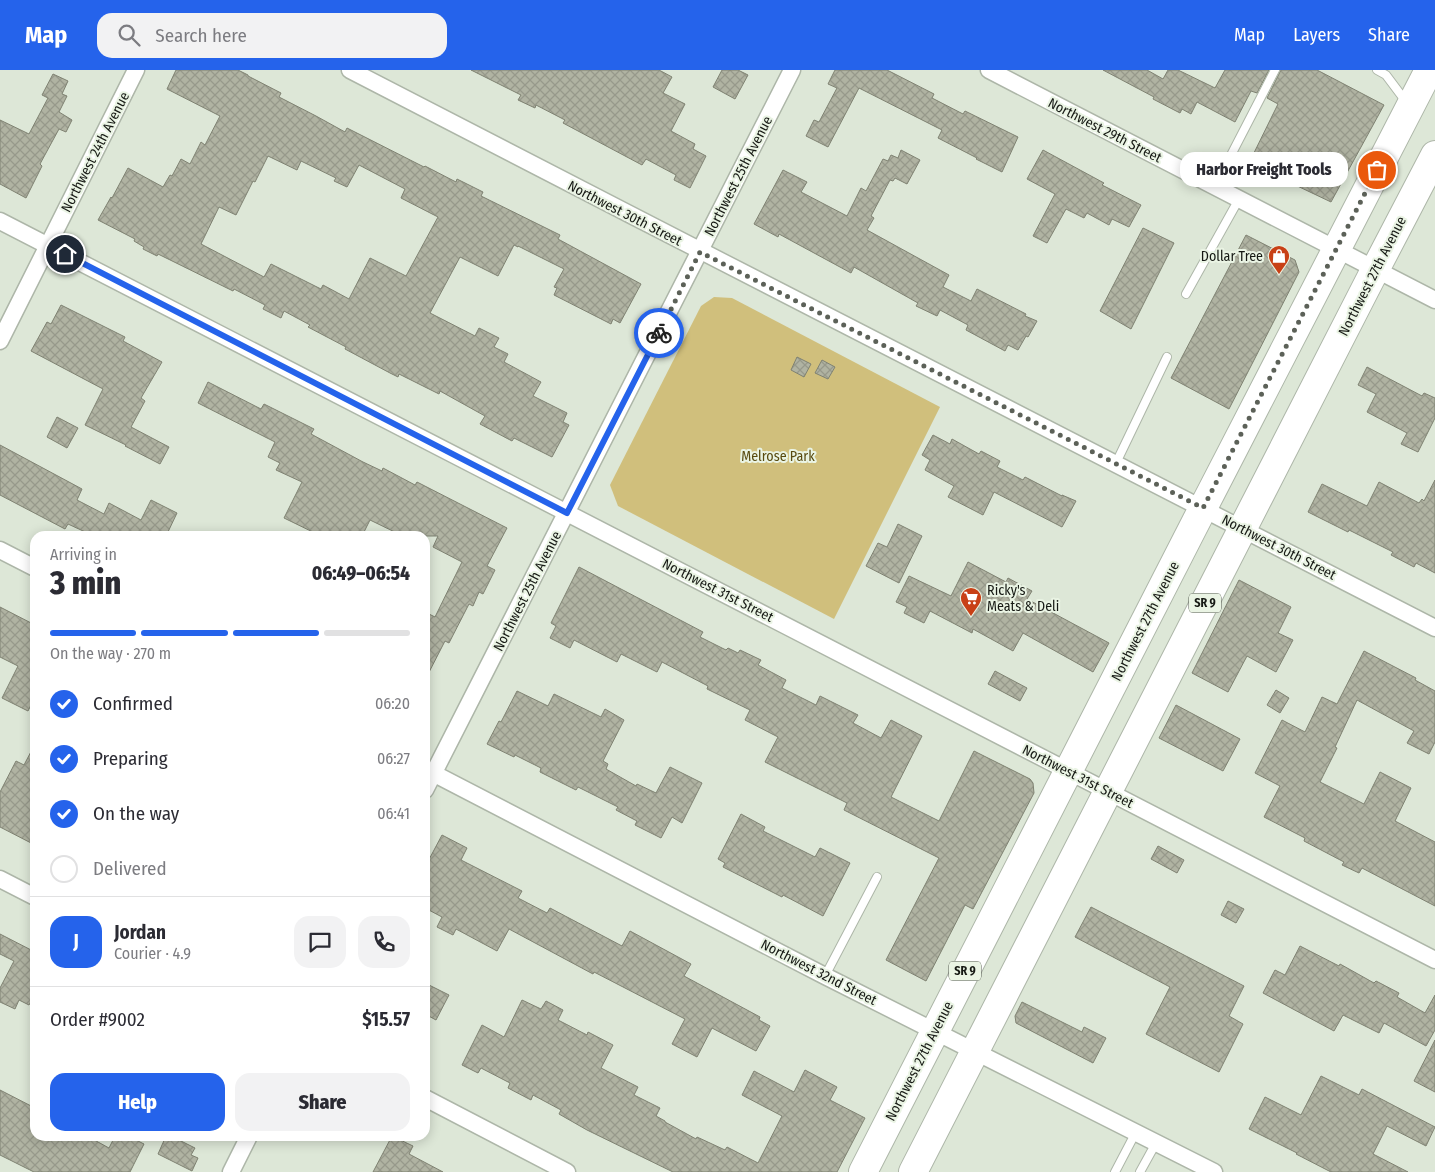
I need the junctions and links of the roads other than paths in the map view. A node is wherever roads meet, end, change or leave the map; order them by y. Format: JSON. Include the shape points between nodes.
{"nodes":[{"id":1,"x":136,"y":70,"type":"edge"},
{"id":2,"x":350,"y":70,"type":"edge"},
{"id":3,"x":792,"y":70,"type":"edge"},
{"id":4,"x":989,"y":70,"type":"edge"},
{"id":5,"x":1275,"y":70,"type":"edge"},
{"id":6,"x":1377,"y":70,"type":"edge"},
{"id":7,"x":1429,"y":70,"type":"edge"},
{"id":8,"x":1410,"y":107,"type":"junction"},
{"id":9,"x":1435,"y":155,"type":"edge"},
{"id":10,"x":1215,"y":186,"type":"junction"},
{"id":11,"x":1239,"y":198,"type":"junction"},
{"id":12,"x":0,"y":221,"type":"edge"},
{"id":13,"x":47,"y":245,"type":"junction"},
{"id":14,"x":1336,"y":250,"type":"junction"},
{"id":15,"x":700,"y":252,"type":"junction"},
{"id":16,"x":1375,"y":270,"type":"junction"},
{"id":17,"x":1186,"y":294,"type":"dead end"},
{"id":18,"x":1435,"y":300,"type":"edge"},
{"id":19,"x":0,"y":341,"type":"edge"},
{"id":20,"x":1167,"y":357,"type":"dead end"},
{"id":21,"x":1116,"y":463,"type":"junction"},
{"id":22,"x":1203,"y":508,"type":"junction"},
{"id":23,"x":567,"y":513,"type":"junction"},
{"id":24,"x":1243,"y":529,"type":"junction"},
{"id":25,"x":0,"y":550,"type":"edge"},
{"id":26,"x":30,"y":565,"type":"edge"},
{"id":27,"x":1435,"y":628,"type":"edge"},
{"id":28,"x":430,"y":769,"type":"edge"},
{"id":29,"x":1069,"y":771,"type":"junction"},
{"id":30,"x":430,"y":772,"type":"edge"},
{"id":31,"x":1108,"y":791,"type":"junction"},
{"id":32,"x":877,"y":877,"type":"dead end"},
{"id":33,"x":0,"y":879,"type":"edge"},
{"id":34,"x":30,"y":894,"type":"edge"},
{"id":35,"x":1435,"y":960,"type":"edge"},
{"id":36,"x":825,"y":976,"type":"junction"},
{"id":37,"x":935,"y":1030,"type":"junction"},
{"id":38,"x":975,"y":1051,"type":"junction"},
{"id":39,"x":430,"y":1101,"type":"edge"},
{"id":40,"x":1136,"y":1132,"type":"junction"},
{"id":41,"x":246,"y":1141,"type":"edge"},
{"id":42,"x":1157,"y":1142,"type":"junction"},
{"id":43,"x":230,"y":1172,"type":"edge"},
{"id":44,"x":567,"y":1172,"type":"edge"},
{"id":45,"x":863,"y":1172,"type":"edge"},
{"id":46,"x":913,"y":1172,"type":"edge"},
{"id":47,"x":1115,"y":1172,"type":"edge"},
{"id":48,"x":1140,"y":1172,"type":"edge"},
{"id":49,"x":1214,"y":1172,"type":"edge"}],
"edges":[{"from":1,"to":13,"type":"street","name":"Northwest 24th Avenue"},
{"from":2,"to":15,"type":"street","name":"Northwest 30th Street"},
{"from":3,"to":15,"type":"street","name":"Northwest 25th Avenue"},
{"from":4,"to":10,"type":"street","name":"Northwest 29th Street"},
{"from":5,"to":10,"type":"lane"},
{"from":6,"to":8,"type":"lane","via":[[1386,75]]},
{"from":7,"to":8,"type":"highway","name":"Northwest 27th Avenue","number":"SR 9"},
{"from":8,"to":14,"type":"highway","name":"Northwest 27th Avenue","number":"SR 9"},
{"from":9,"to":16,"type":"highway","name":"Northwest 27th Avenue","number":"SR 9"},
{"from":10,"to":11,"type":"street","name":"Northwest 29th Street"},
{"from":11,"to":14,"type":"street","name":"Northwest 29th Street"},
{"from":11,"to":17,"type":"lane"},
{"from":12,"to":13,"type":"street","name":"Northwest 31st Street"},
{"from":13,"to":19,"type":"street","name":"Northwest 24th Avenue"},
{"from":13,"to":23,"type":"street","name":"Northwest 31st Street"},
{"from":14,"to":16,"type":"street","name":"Northwest 29th Street"},
{"from":14,"to":22,"type":"highway","name":"Northwest 27th Avenue","number":"SR 9"},
{"from":15,"to":21,"type":"street","name":"Northwest 30th Street"},
{"from":15,"to":23,"type":"street","name":"Northwest 25th Avenue"},
{"from":16,"to":18,"type":"street","name":"Northwest 29th Street"},
{"from":16,"to":24,"type":"highway","name":"Northwest 27th Avenue","number":"SR 9"},
{"from":20,"to":21,"type":"lane"},
{"from":21,"to":22,"type":"street","name":"Northwest 30th Street"},
{"from":22,"to":24,"type":"street","name":"Northwest 30th Street"},
{"from":22,"to":29,"type":"highway","name":"Northwest 27th Avenue","number":"SR 9"},
{"from":23,"to":28,"type":"street","name":"Northwest 25th Avenue"},
{"from":23,"to":29,"type":"street","name":"Northwest 31st Street"},
{"from":24,"to":27,"type":"street","name":"Northwest 30th Street"},
{"from":24,"to":31,"type":"highway","name":"Northwest 27th Avenue","number":"SR 9"},
{"from":25,"to":26,"type":"street"},
{"from":29,"to":31,"type":"street","name":"Northwest 31st Street"},
{"from":29,"to":37,"type":"highway","name":"Northwest 27th Avenue","number":"SR 9"},
{"from":30,"to":36,"type":"street","name":"Northwest 32nd Street"},
{"from":31,"to":35,"type":"street","name":"Northwest 31st Street"},
{"from":31,"to":38,"type":"highway","name":"Northwest 27th Avenue","number":"SR 9"},
{"from":32,"to":36,"type":"lane"},
{"from":33,"to":34,"type":"street"},
{"from":36,"to":37,"type":"street","name":"Northwest 32nd Street"},
{"from":37,"to":38,"type":"street","name":"Northwest 32nd Street"},
{"from":37,"to":45,"type":"highway","name":"Northwest 27th Avenue","number":"SR 9"},
{"from":38,"to":40,"type":"street","name":"Northwest 32nd Street"},
{"from":38,"to":46,"type":"highway","name":"Northwest 27th Avenue","number":"SR 9"},
{"from":39,"to":44,"type":"street"},
{"from":40,"to":42,"type":"street","name":"Northwest 32nd Street"},
{"from":40,"to":47,"type":"lane"},
{"from":41,"to":43,"type":"street"},
{"from":42,"to":48,"type":"lane"},
{"from":42,"to":49,"type":"street","name":"Northwest 32nd Street"}]}
